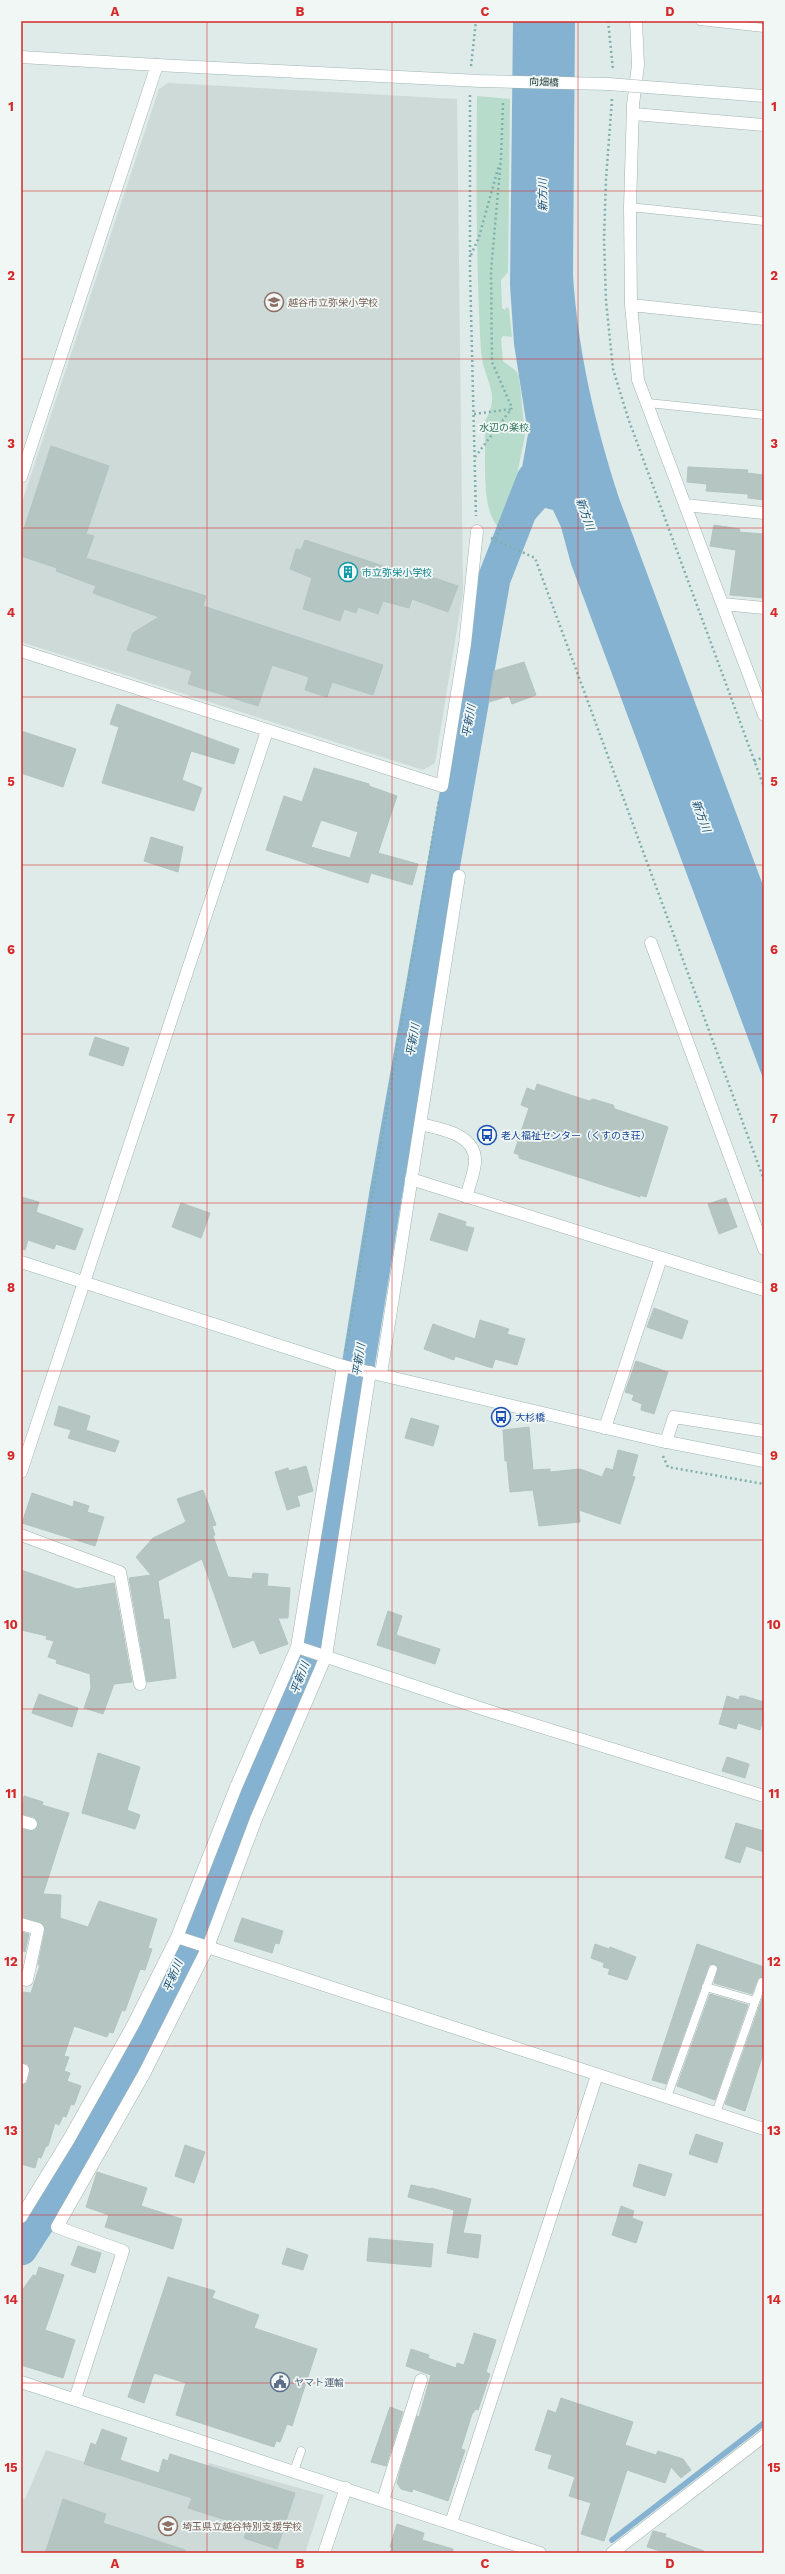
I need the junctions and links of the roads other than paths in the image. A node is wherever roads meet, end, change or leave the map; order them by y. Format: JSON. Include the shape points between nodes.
{"nodes":[{"id":1,"x":636,"y":21,"type":"edge"},
{"id":2,"x":700,"y":21,"type":"edge"},
{"id":3,"x":764,"y":28,"type":"edge"},
{"id":4,"x":21,"y":57,"type":"edge"},
{"id":5,"x":157,"y":65,"type":"junction"},
{"id":6,"x":764,"y":96,"type":"edge"},
{"id":7,"x":634,"y":114,"type":"junction"},
{"id":8,"x":764,"y":125,"type":"edge"},
{"id":9,"x":630,"y":207,"type":"junction"},
{"id":10,"x":764,"y":221,"type":"edge"},
{"id":11,"x":631,"y":305,"type":"junction"},
{"id":12,"x":764,"y":319,"type":"edge"},
{"id":13,"x":648,"y":404,"type":"junction"},
{"id":14,"x":764,"y":415,"type":"edge"},
{"id":15,"x":21,"y":477,"type":"edge"},
{"id":16,"x":685,"y":505,"type":"junction"},
{"id":17,"x":764,"y":513,"type":"edge"},
{"id":18,"x":477,"y":531,"type":"road end"},
{"id":19,"x":723,"y":604,"type":"junction"},
{"id":20,"x":764,"y":608,"type":"edge"},
{"id":21,"x":21,"y":651,"type":"edge"},
{"id":22,"x":764,"y":715,"type":"edge"},
{"id":23,"x":267,"y":731,"type":"junction"},
{"id":24,"x":459,"y":876,"type":"dead end"},
{"id":25,"x":651,"y":943,"type":"dead end"},
{"id":26,"x":420,"y":1124,"type":"junction"},
{"id":27,"x":411,"y":1179,"type":"junction"},
{"id":28,"x":466,"y":1196,"type":"junction"},
{"id":29,"x":764,"y":1250,"type":"edge"},
{"id":30,"x":661,"y":1258,"type":"junction"},
{"id":31,"x":21,"y":1262,"type":"edge"},
{"id":32,"x":83,"y":1282,"type":"junction"},
{"id":33,"x":764,"y":1290,"type":"edge"},
{"id":34,"x":343,"y":1366,"type":"junction"},
{"id":35,"x":375,"y":1373,"type":"junction"},
{"id":36,"x":605,"y":1428,"type":"junction"},
{"id":37,"x":764,"y":1432,"type":"edge"},
{"id":38,"x":661,"y":1441,"type":"junction"},
{"id":39,"x":764,"y":1461,"type":"edge"},
{"id":40,"x":21,"y":1472,"type":"edge"},
{"id":41,"x":21,"y":1535,"type":"edge"},
{"id":42,"x":297,"y":1647,"type":"junction"},
{"id":43,"x":326,"y":1656,"type":"junction"},
{"id":44,"x":140,"y":1684,"type":"dead end"},
{"id":45,"x":764,"y":1796,"type":"edge"},
{"id":46,"x":21,"y":1924,"type":"edge"},
{"id":47,"x":177,"y":1937,"type":"junction"},
{"id":48,"x":208,"y":1947,"type":"junction"},
{"id":49,"x":713,"y":1969,"type":"dead end"},
{"id":50,"x":21,"y":1978,"type":"edge"},
{"id":51,"x":762,"y":1982,"type":"dead end"},
{"id":52,"x":706,"y":1987,"type":"junction"},
{"id":53,"x":755,"y":2001,"type":"junction"},
{"id":54,"x":597,"y":2075,"type":"junction"},
{"id":55,"x":667,"y":2098,"type":"junction"},
{"id":56,"x":716,"y":2113,"type":"junction"},
{"id":57,"x":764,"y":2129,"type":"edge"},
{"id":58,"x":21,"y":2216,"type":"edge"},
{"id":59,"x":421,"y":2380,"type":"dead end"},
{"id":60,"x":21,"y":2382,"type":"edge"},
{"id":61,"x":75,"y":2399,"type":"junction"},
{"id":62,"x":764,"y":2436,"type":"edge"},
{"id":63,"x":301,"y":2451,"type":"dead end"},
{"id":64,"x":294,"y":2471,"type":"junction"},
{"id":65,"x":346,"y":2488,"type":"junction"},
{"id":66,"x":383,"y":2500,"type":"junction"},
{"id":67,"x":451,"y":2523,"type":"junction"},
{"id":68,"x":324,"y":2553,"type":"edge"},
{"id":69,"x":540,"y":2553,"type":"edge"},
{"id":70,"x":612,"y":2553,"type":"edge"}],
"edges":[{"from":1,"to":7,"type":"street","via":[[638,64]]},
{"from":2,"to":3,"type":"lane"},
{"from":4,"to":5,"type":"street","name":"向畑橋"},
{"from":5,"to":6,"type":"street","name":"向畑橋","bridge":true,"via":[[612,85]]},
{"from":5,"to":15,"type":"street"},
{"from":7,"to":8,"type":"street"},
{"from":7,"to":9,"type":"street"},
{"from":9,"to":10,"type":"lane"},
{"from":9,"to":11,"type":"street"},
{"from":11,"to":12,"type":"street"},
{"from":11,"to":13,"type":"street","via":[[638,380]]},
{"from":13,"to":14,"type":"lane"},
{"from":13,"to":16,"type":"street"},
{"from":16,"to":17,"type":"street"},
{"from":16,"to":19,"type":"street"},
{"from":18,"to":23,"type":"street","via":[[465,644],[442,786]]},
{"from":19,"to":20,"type":"street"},
{"from":19,"to":22,"type":"street"},
{"from":21,"to":23,"type":"street"},
{"from":23,"to":32,"type":"street"},
{"from":24,"to":26,"type":"street"},
{"from":25,"to":29,"type":"street"},
{"from":26,"to":27,"type":"street"},
{"from":26,"to":28,"type":"street","via":[[461,1136],[471,1145],[475,1163]]},
{"from":27,"to":28,"type":"street"},
{"from":27,"to":35,"type":"street"},
{"from":28,"to":30,"type":"street"},
{"from":30,"to":33,"type":"street"},
{"from":30,"to":36,"type":"street"},
{"from":31,"to":32,"type":"street"},
{"from":32,"to":34,"type":"street"},
{"from":32,"to":40,"type":"street"},
{"from":34,"to":35,"type":"street"},
{"from":34,"to":42,"type":"street"},
{"from":35,"to":36,"type":"street"},
{"from":35,"to":43,"type":"street"},
{"from":36,"to":38,"type":"street"},
{"from":37,"to":38,"type":"street","via":[[674,1417]]},
{"from":38,"to":39,"type":"street"},
{"from":41,"to":44,"type":"street","via":[[120,1572]]},
{"from":42,"to":43,"type":"street"},
{"from":42,"to":47,"type":"street","via":[[236,1787]]},
{"from":43,"to":45,"type":"street","via":[[486,1710]]},
{"from":43,"to":48,"type":"street","via":[[256,1819]]},
{"from":46,"to":50,"type":"street","via":[[38,1929],[27,1980]]},
{"from":47,"to":48,"type":"street"},
{"from":47,"to":58,"type":"street","via":[[133,2025],[69,2139]]},
{"from":48,"to":54,"type":"street"},
{"from":48,"to":61,"type":"street","via":[[140,2081],[57,2227],[124,2251]]},
{"from":49,"to":52,"type":"lane"},
{"from":51,"to":53,"type":"lane"},
{"from":52,"to":53,"type":"lane"},
{"from":52,"to":55,"type":"lane"},
{"from":53,"to":56,"type":"lane"},
{"from":54,"to":55,"type":"street"},
{"from":54,"to":67,"type":"street"},
{"from":55,"to":56,"type":"street"},
{"from":56,"to":57,"type":"street"},
{"from":59,"to":66,"type":"street"},
{"from":60,"to":61,"type":"street"},
{"from":61,"to":64,"type":"street"},
{"from":62,"to":70,"type":"street"},
{"from":63,"to":64,"type":"lane"},
{"from":64,"to":65,"type":"street"},
{"from":65,"to":66,"type":"street"},
{"from":65,"to":68,"type":"street"},
{"from":66,"to":67,"type":"street"},
{"from":67,"to":69,"type":"street"}]}
